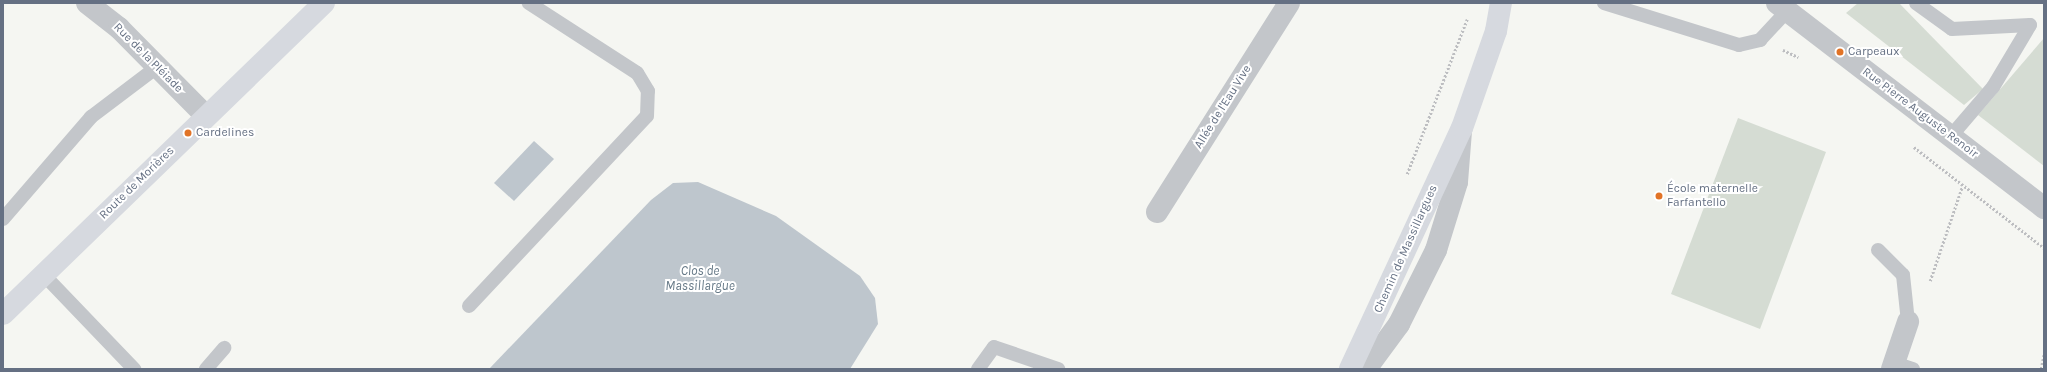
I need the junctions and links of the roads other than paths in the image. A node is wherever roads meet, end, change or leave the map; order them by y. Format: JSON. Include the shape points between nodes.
{"nodes":[{"id":1,"x":87,"y":3,"type":"edge"},
{"id":2,"x":324,"y":3,"type":"edge"},
{"id":3,"x":529,"y":3,"type":"edge"},
{"id":4,"x":1289,"y":3,"type":"edge"},
{"id":5,"x":1501,"y":3,"type":"edge"},
{"id":6,"x":1515,"y":3,"type":"edge"},
{"id":7,"x":1604,"y":3,"type":"edge"},
{"id":8,"x":1916,"y":3,"type":"edge"},
{"id":9,"x":1782,"y":7,"type":"edge"},
{"id":10,"x":1496,"y":31,"type":"junction"},
{"id":11,"x":157,"y":67,"type":"junction"},
{"id":12,"x":206,"y":116,"type":"junction"},
{"id":13,"x":1462,"y":128,"type":"junction"},
{"id":14,"x":1951,"y":136,"type":"junction"},
{"id":15,"x":2044,"y":208,"type":"edge"},
{"id":16,"x":1157,"y":212,"type":"dead end"},
{"id":17,"x":3,"y":219,"type":"edge"},
{"id":18,"x":1878,"y":250,"type":"dead end"},
{"id":19,"x":43,"y":274,"type":"junction"},
{"id":20,"x":470,"y":306,"type":"dead end"},
{"id":21,"x":3,"y":314,"type":"edge"},
{"id":22,"x":1908,"y":322,"type":"joint"},
{"id":23,"x":224,"y":348,"type":"dead end"},
{"id":24,"x":1900,"y":367,"type":"edge"},
{"id":25,"x":134,"y":369,"type":"edge"},
{"id":26,"x":206,"y":369,"type":"edge"},
{"id":27,"x":978,"y":369,"type":"edge"},
{"id":28,"x":1058,"y":369,"type":"edge"},
{"id":29,"x":1350,"y":369,"type":"edge"},
{"id":30,"x":1366,"y":369,"type":"edge"}],
"edges":[{"from":1,"to":11,"type":"street","name":"Rue de la Pléiade","via":[[119,28]]},
{"from":2,"to":12,"type":"main road","name":"Route de Morières"},
{"from":3,"to":20,"type":"lane","via":[[637,73],[648,91],[647,116]]},
{"from":4,"to":16,"type":"street","name":"Allée de l'Eau Vive"},
{"from":5,"to":10,"type":"main road","name":"Chemin de Massillargues"},
{"from":6,"to":10,"type":"main road","name":"Chemin de Massillargues"},
{"from":7,"to":9,"type":"lane","via":[[1739,45],[1760,40]]},
{"from":8,"to":14,"type":"lane","via":[[1952,29],[2030,25],[1993,87]]},
{"from":9,"to":14,"type":"street","name":"Rue Pierre Auguste Renoir"},
{"from":10,"to":13,"type":"main road","name":"Chemin de Massillargues"},
{"from":11,"to":12,"type":"street","name":"Rue de la Pléiade"},
{"from":11,"to":17,"type":"lane","via":[[91,117]]},
{"from":12,"to":19,"type":"main road","name":"Route de Morières"},
{"from":13,"to":29,"type":"main road","name":"Chemin de Massillargues"},
{"from":13,"to":30,"type":"street","name":"Chemin de Massillargues","via":[[1457,182],[1436,250],[1399,324]]},
{"from":14,"to":15,"type":"street","name":"Rue Pierre Auguste Renoir"},
{"from":18,"to":22,"type":"lane","via":[[1903,275]]},
{"from":19,"to":21,"type":"main road","name":"Route de Morières"},
{"from":19,"to":25,"type":"lane"},
{"from":22,"to":24,"type":"street"},
{"from":23,"to":26,"type":"lane"},
{"from":27,"to":28,"type":"lane","via":[[994,347]]}]}
